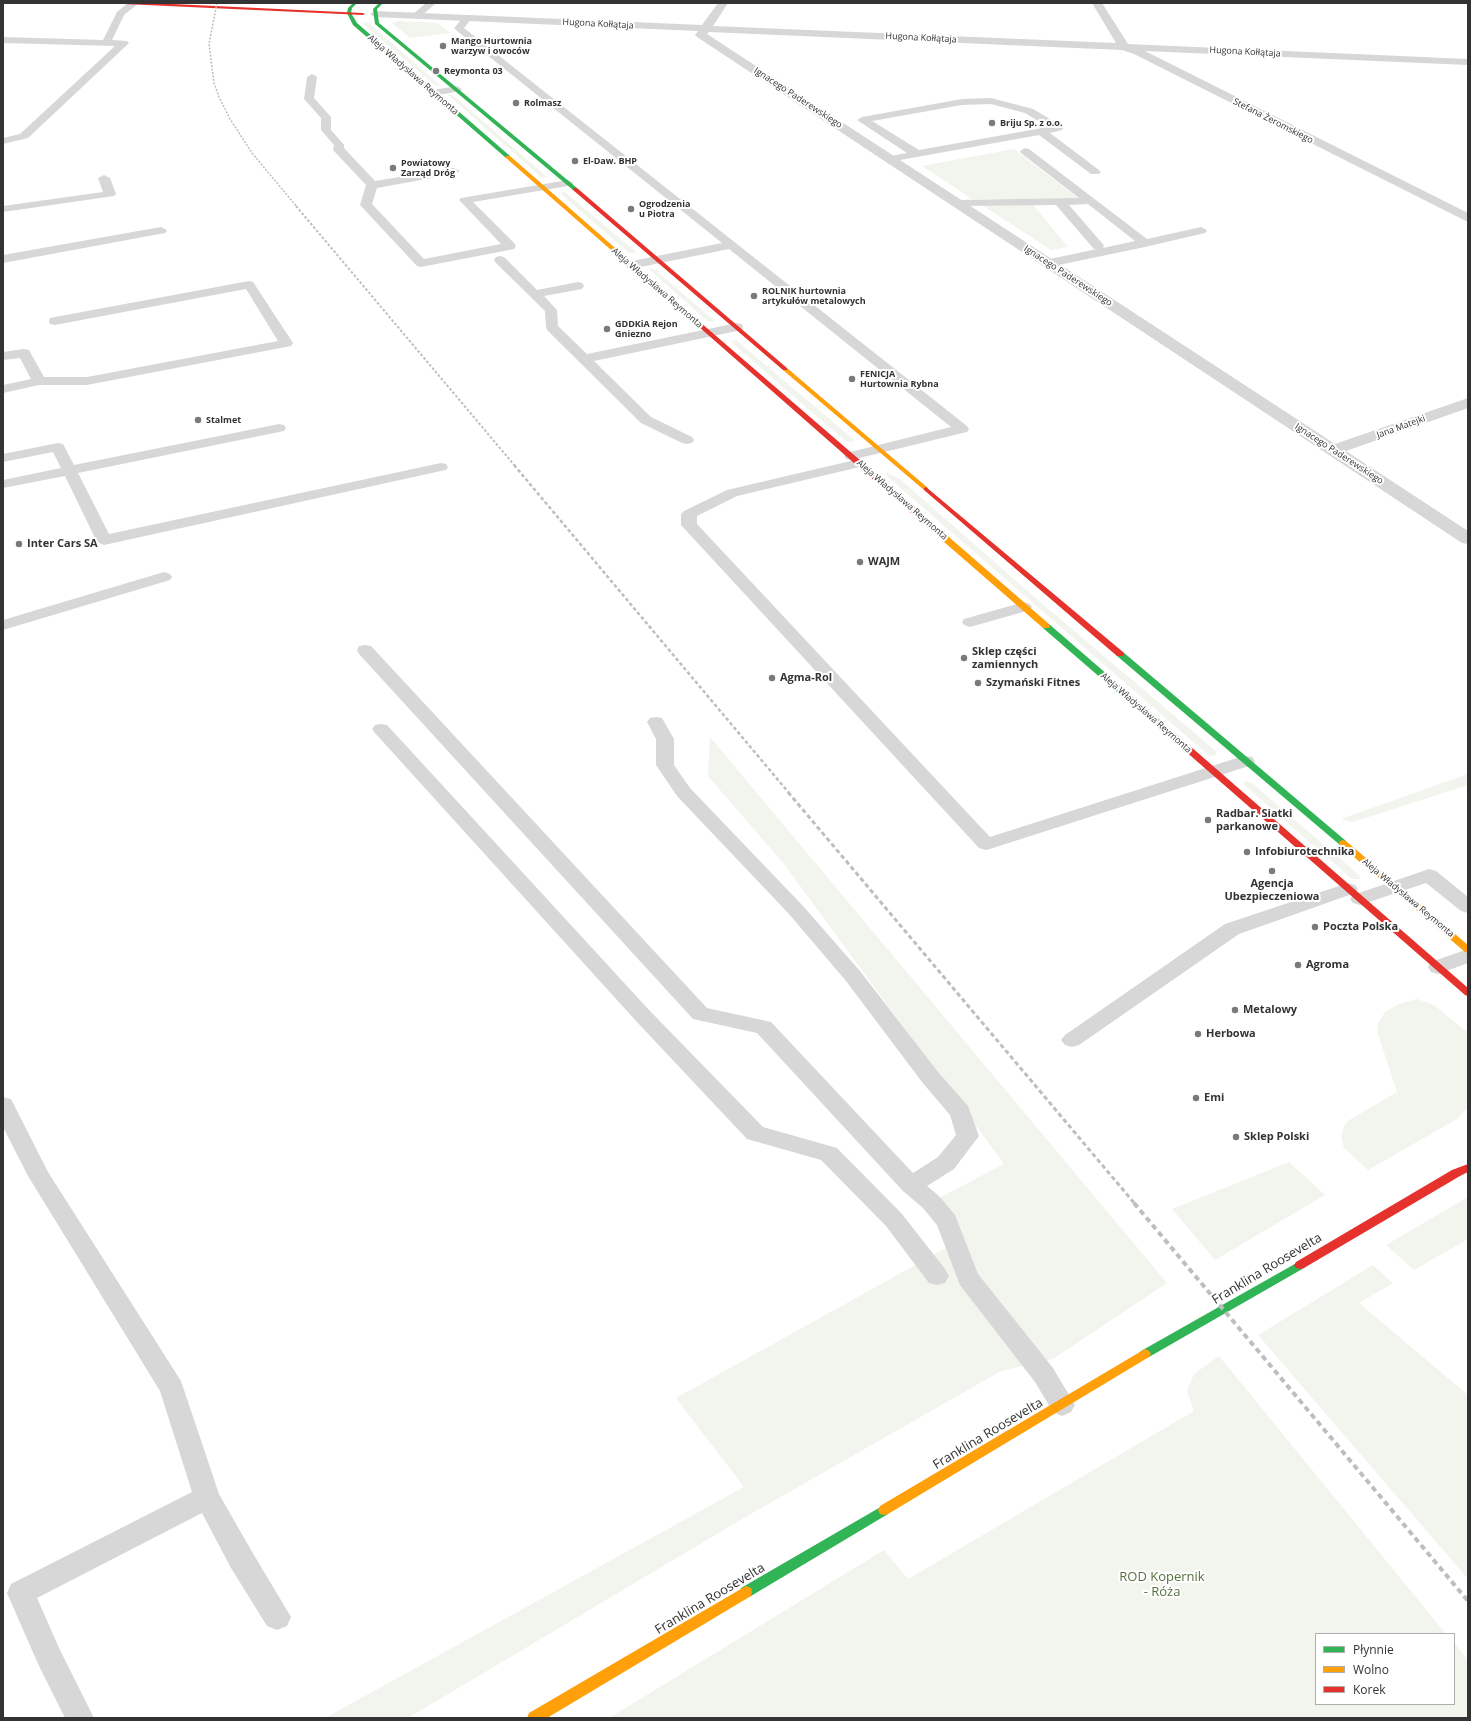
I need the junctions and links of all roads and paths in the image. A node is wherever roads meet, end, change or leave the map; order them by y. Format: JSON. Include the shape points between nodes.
{"nodes":[{"id":1,"x":124,"y":3,"type":"edge"},
{"id":2,"x":134,"y":3,"type":"edge"},
{"id":3,"x":355,"y":3,"type":"edge"},
{"id":4,"x":381,"y":3,"type":"edge"},
{"id":5,"x":431,"y":3,"type":"edge"},
{"id":6,"x":722,"y":3,"type":"edge"},
{"id":7,"x":1097,"y":3,"type":"edge"},
{"id":8,"x":349,"y":13,"type":"junction"},
{"id":9,"x":375,"y":14,"type":"junction"},
{"id":10,"x":416,"y":16,"type":"junction"},
{"id":11,"x":467,"y":18,"type":"junction"},
{"id":12,"x":707,"y":28,"type":"junction"},
{"id":13,"x":3,"y":40,"type":"edge"},
{"id":14,"x":106,"y":43,"type":"junction"},
{"id":15,"x":1124,"y":47,"type":"junction"},
{"id":16,"x":1468,"y":62,"type":"edge"},
{"id":17,"x":312,"y":77,"type":"dead end"},
{"id":18,"x":458,"y":89,"type":"junction"},
{"id":19,"x":433,"y":93,"type":"junction"},
{"id":20,"x":1041,"y":131,"type":"junction"},
{"id":21,"x":3,"y":141,"type":"edge"},
{"id":22,"x":1025,"y":152,"type":"dead end"},
{"id":23,"x":917,"y":154,"type":"junction"},
{"id":24,"x":890,"y":159,"type":"junction"},
{"id":25,"x":454,"y":171,"type":"dead end"},
{"id":26,"x":1095,"y":172,"type":"dead end"},
{"id":27,"x":104,"y":178,"type":"dead end"},
{"id":28,"x":568,"y":183,"type":"junction"},
{"id":29,"x":372,"y":185,"type":"junction"},
{"id":30,"x":542,"y":187,"type":"junction"},
{"id":31,"x":1090,"y":201,"type":"junction"},
{"id":32,"x":1060,"y":202,"type":"junction"},
{"id":33,"x":956,"y":203,"type":"junction"},
{"id":34,"x":3,"y":209,"type":"edge"},
{"id":35,"x":1468,"y":218,"type":"edge"},
{"id":36,"x":161,"y":231,"type":"dead end"},
{"id":37,"x":1201,"y":231,"type":"dead end"},
{"id":38,"x":1145,"y":243,"type":"junction"},
{"id":39,"x":732,"y":245,"type":"junction"},
{"id":40,"x":1098,"y":246,"type":"dead end"},
{"id":41,"x":3,"y":259,"type":"edge"},
{"id":42,"x":500,"y":260,"type":"dead end"},
{"id":43,"x":658,"y":260,"type":"junction"},
{"id":44,"x":1049,"y":263,"type":"junction"},
{"id":45,"x":631,"y":265,"type":"junction"},
{"id":46,"x":578,"y":286,"type":"dead end"},
{"id":47,"x":534,"y":294,"type":"junction"},
{"id":48,"x":55,"y":321,"type":"dead end"},
{"id":49,"x":737,"y":327,"type":"junction"},
{"id":50,"x":709,"y":333,"type":"junction"},
{"id":51,"x":3,"y":356,"type":"edge"},
{"id":52,"x":584,"y":359,"type":"junction"},
{"id":53,"x":39,"y":381,"type":"junction"},
{"id":54,"x":3,"y":389,"type":"edge"},
{"id":55,"x":1468,"y":403,"type":"edge"},
{"id":56,"x":279,"y":428,"type":"dead end"},
{"id":57,"x":687,"y":440,"type":"dead end"},
{"id":58,"x":880,"y":449,"type":"junction"},
{"id":59,"x":1334,"y":450,"type":"junction"},
{"id":60,"x":3,"y":458,"type":"edge"},
{"id":61,"x":855,"y":460,"type":"junction"},
{"id":62,"x":441,"y":467,"type":"dead end"},
{"id":63,"x":70,"y":470,"type":"junction"},
{"id":64,"x":3,"y":484,"type":"edge"},
{"id":65,"x":1468,"y":539,"type":"edge"},
{"id":66,"x":164,"y":577,"type":"dead end"},
{"id":67,"x":1024,"y":607,"type":"junction"},
{"id":68,"x":970,"y":622,"type":"dead end"},
{"id":69,"x":3,"y":625,"type":"edge"},
{"id":70,"x":365,"y":650,"type":"dead end"},
{"id":71,"x":656,"y":722,"type":"dead end"},
{"id":72,"x":381,"y":729,"type":"dead end"},
{"id":73,"x":1246,"y":761,"type":"junction"},
{"id":74,"x":1213,"y":772,"type":"junction"},
{"id":75,"x":1394,"y":887,"type":"junction"},
{"id":76,"x":1354,"y":894,"type":"junction"},
{"id":77,"x":1468,"y":907,"type":"edge"},
{"id":78,"x":1468,"y":950,"type":"edge"},
{"id":79,"x":1468,"y":956,"type":"edge"},
{"id":80,"x":1438,"y":967,"type":"junction"},
{"id":81,"x":1468,"y":993,"type":"edge"},
{"id":82,"x":1072,"y":1040,"type":"dead end"},
{"id":83,"x":3,"y":1105,"type":"edge"},
{"id":84,"x":1468,"y":1160,"type":"edge"},
{"id":85,"x":1468,"y":1168,"type":"edge"},
{"id":86,"x":1456,"y":1173,"type":"junction"},
{"id":87,"x":912,"y":1185,"type":"junction"},
{"id":88,"x":937,"y":1276,"type":"dead end"},
{"id":89,"x":1062,"y":1405,"type":"junction"},
{"id":90,"x":207,"y":1497,"type":"junction"},
{"id":91,"x":277,"y":1618,"type":"dead end"},
{"id":92,"x":80,"y":1718,"type":"edge"},
{"id":93,"x":534,"y":1718,"type":"edge"}],
"edges":[{"from":1,"to":2,"type":"street"},
{"from":2,"to":8,"type":"street"},
{"from":2,"to":14,"type":"lane","via":[[120,14]]},
{"from":3,"to":8,"type":"street"},
{"from":4,"to":9,"type":"street","via":[[375,9]]},
{"from":5,"to":10,"type":"lane"},
{"from":6,"to":12,"type":"street"},
{"from":7,"to":15,"type":"street"},
{"from":8,"to":9,"type":"street"},
{"from":8,"to":19,"type":"street","name":"Aleja Władysława Reymonta","via":[[355,24]]},
{"from":9,"to":10,"type":"street","name":"Hugona Kołłątaja"},
{"from":9,"to":18,"type":"street","name":"Aleja Władysława Reymonta","via":[[377,23]]},
{"from":10,"to":11,"type":"street","name":"Hugona Kołłątaja"},
{"from":11,"to":12,"type":"street","name":"Hugona Kołłątaja"},
{"from":11,"to":39,"type":"lane","via":[[459,28]]},
{"from":12,"to":15,"type":"street","name":"Hugona Kołłątaja"},
{"from":12,"to":24,"type":"street","name":"Ignacego Paderewskiego","via":[[701,35]]},
{"from":13,"to":14,"type":"lane"},
{"from":14,"to":21,"type":"lane","via":[[124,43],[24,136]]},
{"from":15,"to":16,"type":"street","name":"Hugona Kołłątaja"},
{"from":15,"to":35,"type":"street","name":"Stefana Żeromskiego"},
{"from":17,"to":29,"type":"lane","via":[[310,99],[326,117],[326,130],[339,145],[338,150]]},
{"from":18,"to":19,"type":"lane"},
{"from":18,"to":28,"type":"street","name":"Aleja Władysława Reymonta"},
{"from":19,"to":30,"type":"street","name":"Aleja Władysława Reymonta"},
{"from":20,"to":23,"type":"lane"},
{"from":20,"to":23,"type":"lane","via":[[1058,128],[1029,111],[991,101],[962,102],[862,120]]},
{"from":20,"to":26,"type":"lane"},
{"from":22,"to":31,"type":"lane"},
{"from":23,"to":24,"type":"lane"},
{"from":24,"to":33,"type":"street","name":"Ignacego Paderewskiego"},
{"from":25,"to":29,"type":"lane"},
{"from":27,"to":34,"type":"lane","via":[[110,194]]},
{"from":28,"to":30,"type":"lane"},
{"from":28,"to":43,"type":"street","name":"Aleja Władysława Reymonta"},
{"from":29,"to":30,"type":"lane","via":[[366,205],[421,263],[510,246],[465,200]]},
{"from":30,"to":45,"type":"street","name":"Aleja Władysława Reymonta"},
{"from":31,"to":32,"type":"lane"},
{"from":31,"to":38,"type":"lane"},
{"from":32,"to":33,"type":"lane"},
{"from":32,"to":40,"type":"lane"},
{"from":33,"to":44,"type":"street","name":"Ignacego Paderewskiego"},
{"from":36,"to":41,"type":"lane"},
{"from":37,"to":38,"type":"lane"},
{"from":38,"to":44,"type":"lane"},
{"from":39,"to":43,"type":"lane"},
{"from":39,"to":58,"type":"lane","via":[[962,429]]},
{"from":42,"to":47,"type":"lane"},
{"from":43,"to":45,"type":"lane"},
{"from":43,"to":49,"type":"street","name":"Aleja Władysława Reymonta"},
{"from":44,"to":59,"type":"street","name":"Ignacego Paderewskiego"},
{"from":45,"to":50,"type":"street","name":"Aleja Władysława Reymonta"},
{"from":46,"to":47,"type":"lane"},
{"from":47,"to":52,"type":"lane","via":[[551,310],[552,327]]},
{"from":48,"to":53,"type":"lane","via":[[249,285],[286,343],[87,381]]},
{"from":49,"to":50,"type":"lane"},
{"from":49,"to":58,"type":"street","name":"Aleja Władysława Reymonta"},
{"from":50,"to":52,"type":"lane"},
{"from":50,"to":61,"type":"street","name":"Aleja Władysława Reymonta"},
{"from":51,"to":53,"type":"lane","via":[[24,352]]},
{"from":52,"to":57,"type":"lane","via":[[646,420]]},
{"from":53,"to":54,"type":"lane"},
{"from":55,"to":59,"type":"street","name":"Jana Matejki"},
{"from":56,"to":63,"type":"lane"},
{"from":58,"to":61,"type":"lane"},
{"from":58,"to":73,"type":"street","name":"Aleja Władysława Reymonta"},
{"from":59,"to":65,"type":"street","name":"Ignacego Paderewskiego"},
{"from":60,"to":63,"type":"lane","via":[[58,447]]},
{"from":61,"to":67,"type":"street","name":"Aleja Władysława Reymonta"},
{"from":61,"to":74,"type":"lane","via":[[732,493],[689,514],[688,526],[986,844]]},
{"from":62,"to":63,"type":"lane","via":[[104,540]]},
{"from":63,"to":64,"type":"lane"},
{"from":66,"to":69,"type":"lane"},
{"from":67,"to":68,"type":"lane"},
{"from":67,"to":74,"type":"street","name":"Aleja Władysława Reymonta"},
{"from":70,"to":87,"type":"lane","via":[[700,1014],[764,1026]]},
{"from":71,"to":87,"type":"lane","via":[[665,739],[664,765],[683,792],[796,910],[853,976],[960,1112],[968,1136],[946,1163]]},
{"from":72,"to":88,"type":"lane","via":[[637,1010],[755,1133],[830,1154],[894,1220]]},
{"from":73,"to":74,"type":"lane"},
{"from":73,"to":75,"type":"street","name":"Aleja Władysława Reymonta"},
{"from":74,"to":76,"type":"street","name":"Aleja Władysława Reymonta"},
{"from":75,"to":76,"type":"lane"},
{"from":75,"to":77,"type":"lane","via":[[1429,875]]},
{"from":75,"to":78,"type":"street","name":"Aleja Władysława Reymonta"},
{"from":76,"to":80,"type":"street","name":"Aleja Władysława Reymonta"},
{"from":76,"to":82,"type":"lane","via":[[1232,929]]},
{"from":79,"to":80,"type":"lane"},
{"from":80,"to":81,"type":"street","name":"Aleja Władysława Reymonta"},
{"from":83,"to":90,"type":"lane","via":[[39,1176],[172,1388]]},
{"from":84,"to":86,"type":"street","name":"Franklina Roosevelta"},
{"from":85,"to":86,"type":"street","name":"Franklina Roosevelta"},
{"from":86,"to":89,"type":"street","name":"Franklina Roosevelta"},
{"from":87,"to":89,"type":"lane","via":[[947,1221],[968,1278],[1044,1375]]},
{"from":89,"to":93,"type":"street","name":"Franklina Roosevelta"},
{"from":90,"to":91,"type":"lane"},
{"from":90,"to":92,"type":"lane","via":[[21,1592],[49,1657]]}]}
